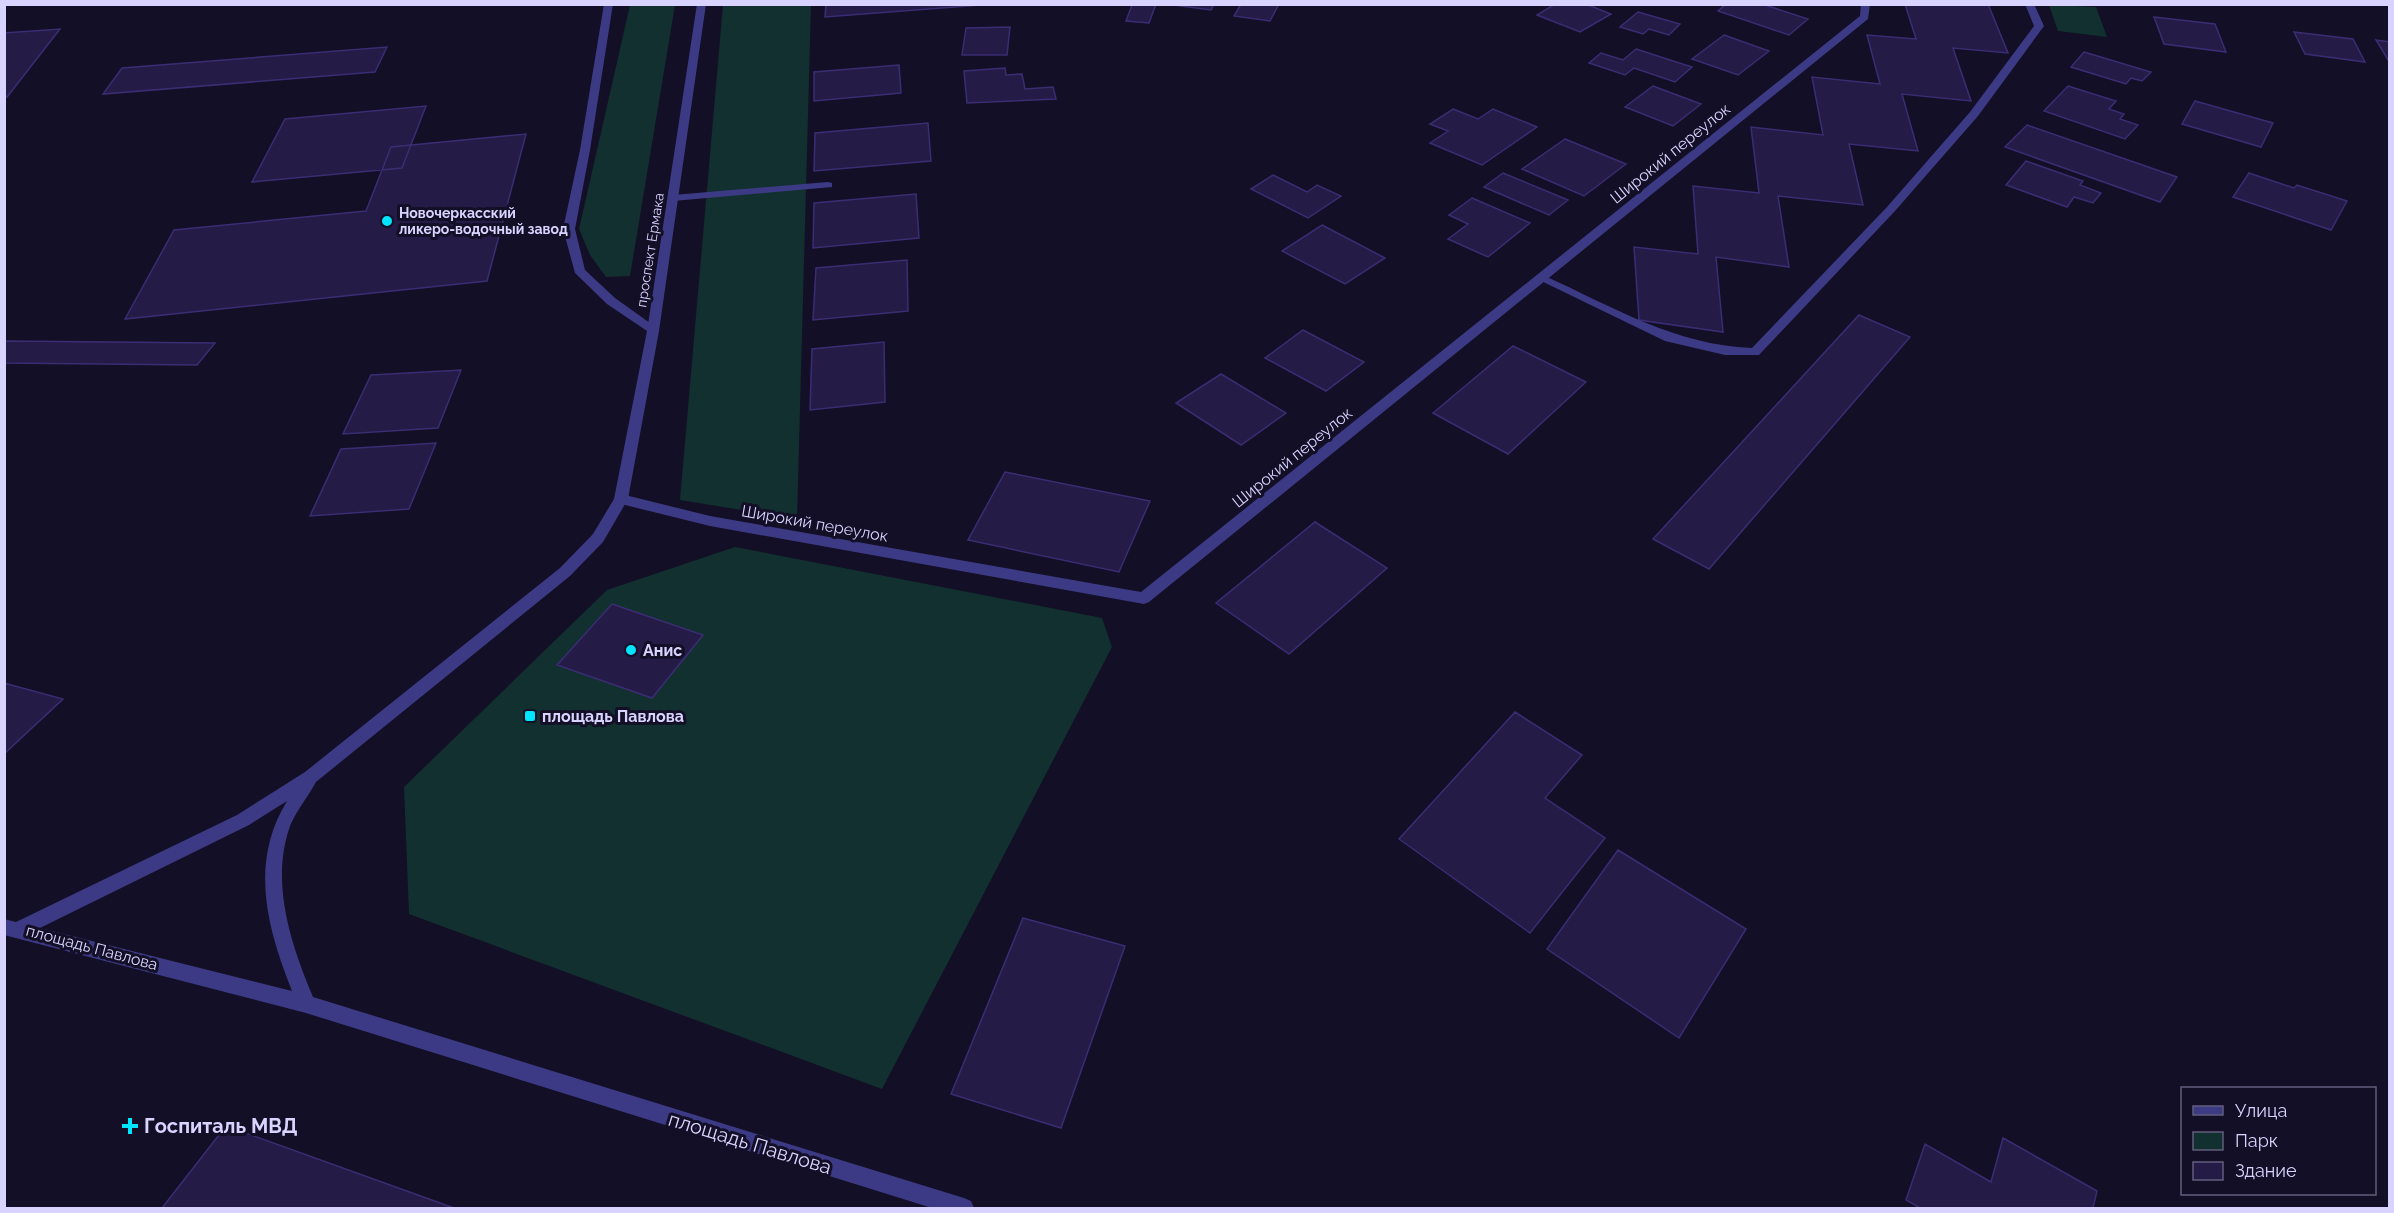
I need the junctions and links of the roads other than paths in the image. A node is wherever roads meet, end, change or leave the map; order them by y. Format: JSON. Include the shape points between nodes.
{"nodes":[{"id":1,"x":609,"y":4,"type":"edge"},
{"id":2,"x":702,"y":4,"type":"edge"},
{"id":3,"x":1866,"y":4,"type":"edge"},
{"id":4,"x":2029,"y":4,"type":"edge"},
{"id":5,"x":828,"y":185,"type":"dead end"},
{"id":6,"x":674,"y":198,"type":"junction"},
{"id":7,"x":1540,"y":278,"type":"junction"},
{"id":8,"x":653,"y":332,"type":"junction"},
{"id":9,"x":621,"y":499,"type":"junction"},
{"id":10,"x":310,"y":777,"type":"junction"},
{"id":11,"x":12,"y":928,"type":"edge"},
{"id":12,"x":306,"y":1004,"type":"junction"},
{"id":13,"x":964,"y":1209,"type":"edge"}],
"edges":[{"from":1,"to":8,"type":"street","via":[[569,229],[579,271]]},
{"from":2,"to":6,"type":"street","name":"проспект Ермака"},
{"from":3,"to":7,"type":"street","name":"Широкий переулок","via":[[1865,17]]},
{"from":4,"to":7,"type":"street","via":[[2039,26],[1974,114],[1891,209],[1755,352],[1725,351],[1669,338]]},
{"from":5,"to":6,"type":"street"},
{"from":6,"to":8,"type":"street","name":"проспект Ермака"},
{"from":7,"to":9,"type":"street","name":"Широкий переулок","via":[[1144,598],[710,521]]},
{"from":8,"to":9,"type":"street","name":"проспект Ермака"},
{"from":9,"to":10,"type":"street","name":"площадь Павлова","via":[[598,538],[565,572]]},
{"from":10,"to":11,"type":"street","name":"площадь Павлова","via":[[243,820]]},
{"from":10,"to":12,"type":"street","name":"площадь Павлова","via":[[282,824],[272,875],[282,946]]},
{"from":11,"to":12,"type":"street","name":"площадь Павлова"},
{"from":12,"to":13,"type":"street","name":"площадь Павлова"}]}
